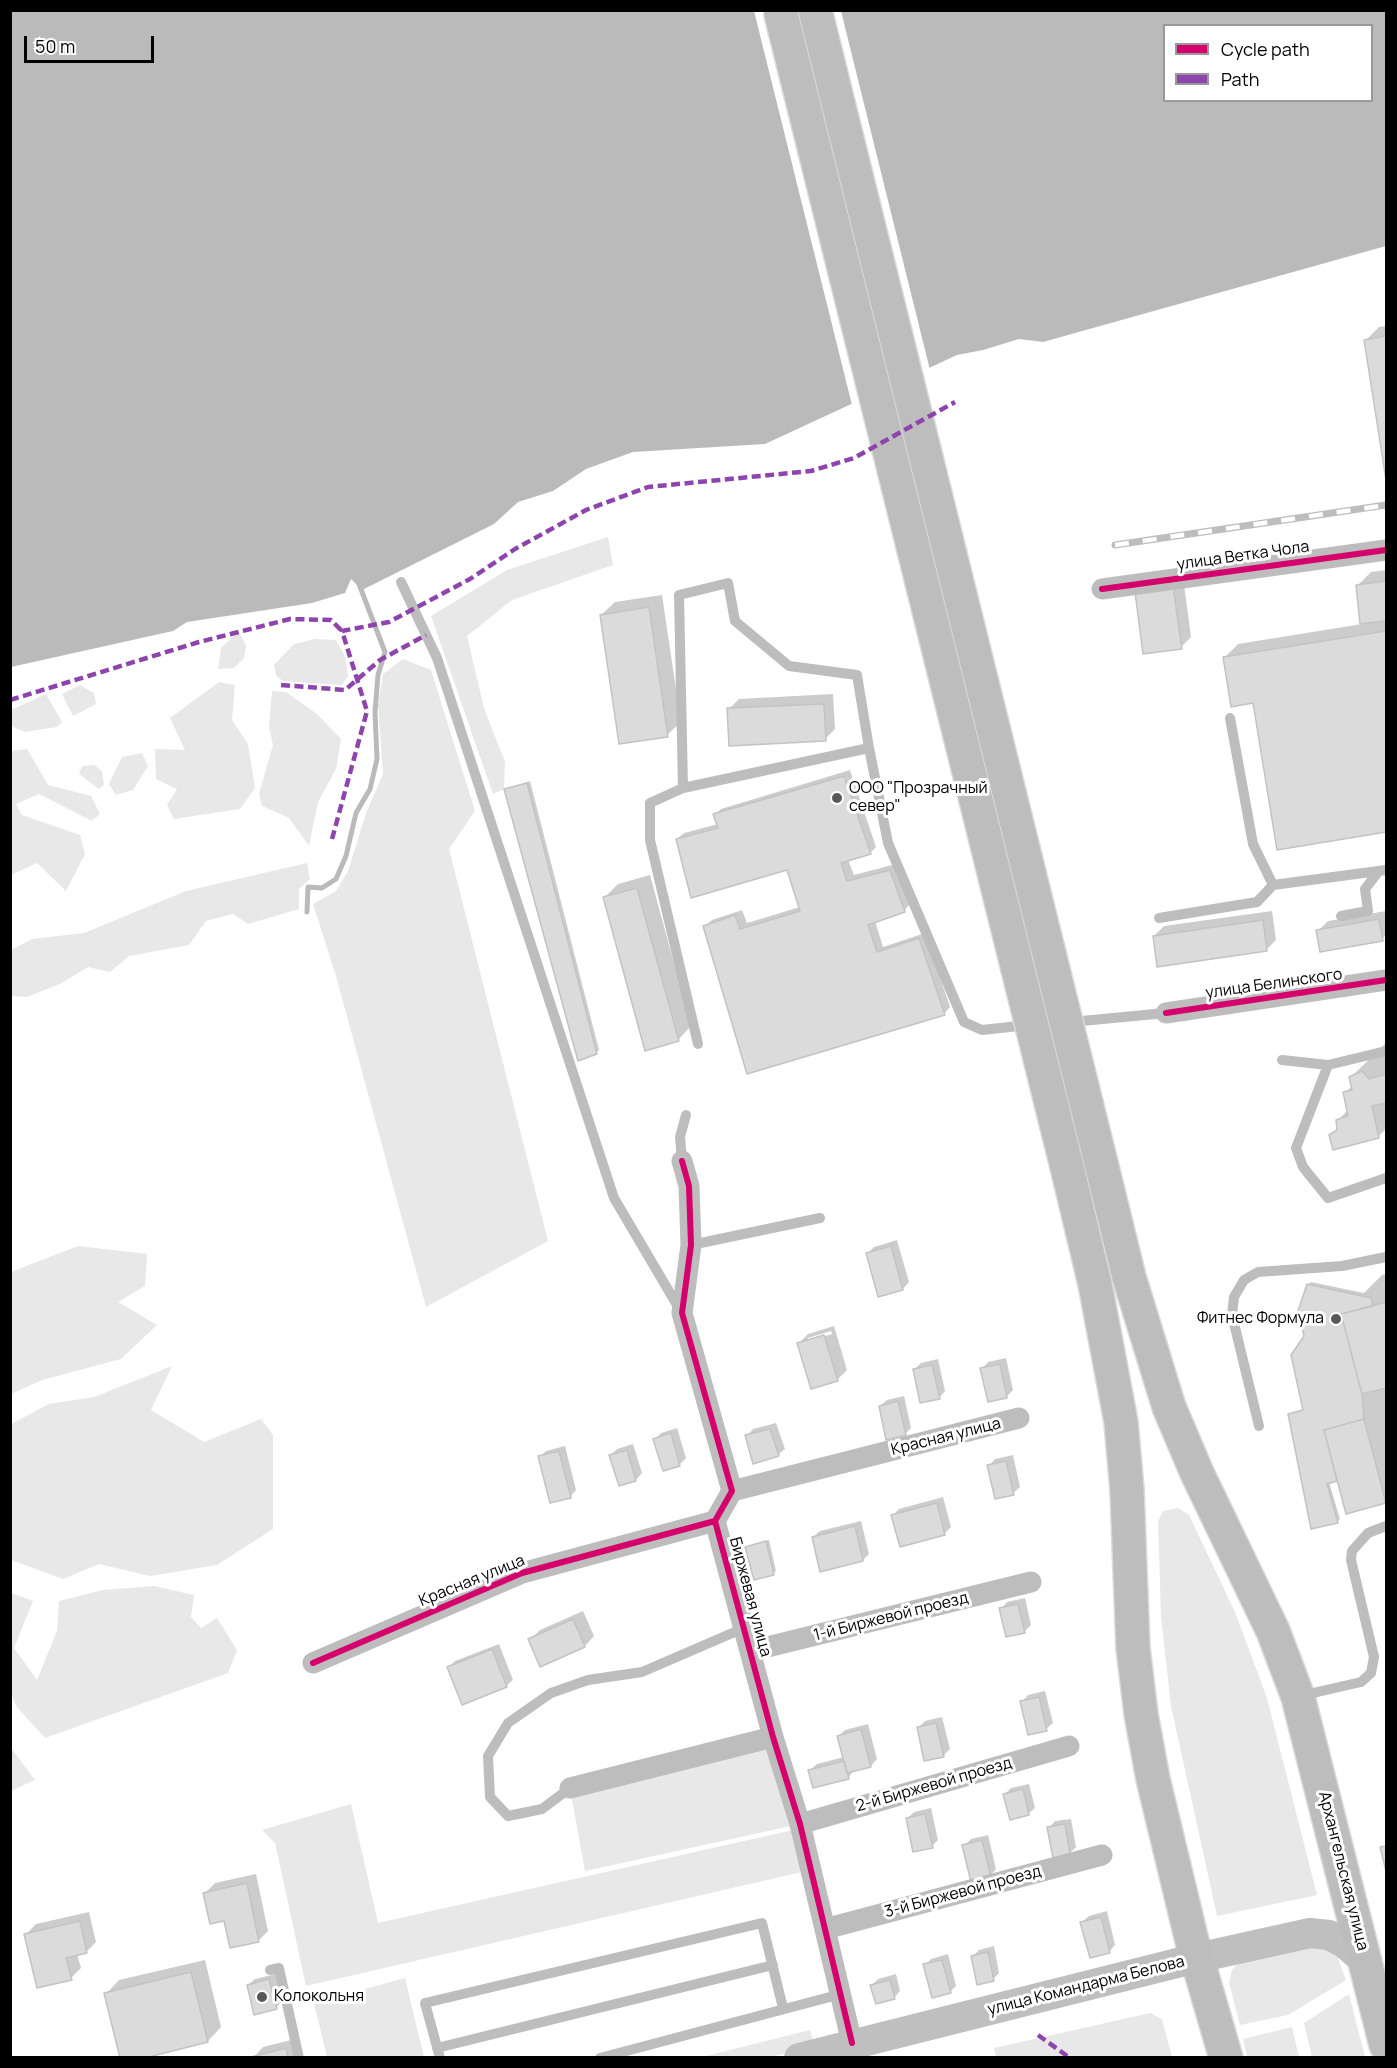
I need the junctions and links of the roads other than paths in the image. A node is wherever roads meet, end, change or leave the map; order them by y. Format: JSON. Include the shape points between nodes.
{"nodes":[{"id":1,"x":780,"y":10,"type":"edge"},
{"id":2,"x":815,"y":10,"type":"edge"},
{"id":3,"x":1386,"y":550,"type":"edge"},
{"id":4,"x":401,"y":582,"type":"dead end"},
{"id":5,"x":1102,"y":590,"type":"dead end"},
{"id":6,"x":1230,"y":718,"type":"dead end"},
{"id":7,"x":869,"y":748,"type":"junction"},
{"id":8,"x":683,"y":788,"type":"junction"},
{"id":9,"x":1383,"y":870,"type":"edge"},
{"id":10,"x":1273,"y":885,"type":"junction"},
{"id":11,"x":1341,"y":916,"type":"dead end"},
{"id":12,"x":1159,"y":918,"type":"dead end"},
{"id":13,"x":1386,"y":980,"type":"edge"},
{"id":14,"x":1166,"y":1013,"type":"joint"},
{"id":15,"x":698,"y":1044,"type":"dead end"},
{"id":16,"x":1386,"y":1051,"type":"edge"},
{"id":17,"x":1282,"y":1060,"type":"dead end"},
{"id":18,"x":1328,"y":1065,"type":"junction"},
{"id":19,"x":686,"y":1115,"type":"dead end"},
{"id":20,"x":682,"y":1161,"type":"joint"},
{"id":21,"x":1386,"y":1178,"type":"edge"},
{"id":22,"x":820,"y":1218,"type":"dead end"},
{"id":23,"x":691,"y":1245,"type":"junction"},
{"id":24,"x":1386,"y":1257,"type":"edge"},
{"id":25,"x":682,"y":1313,"type":"junction"},
{"id":26,"x":1019,"y":1418,"type":"dead end"},
{"id":27,"x":1259,"y":1426,"type":"dead end"},
{"id":28,"x":732,"y":1491,"type":"junction"},
{"id":29,"x":715,"y":1521,"type":"junction"},
{"id":30,"x":1386,"y":1526,"type":"edge"},
{"id":31,"x":1031,"y":1582,"type":"dead end"},
{"id":32,"x":744,"y":1628,"type":"junction"},
{"id":33,"x":751,"y":1651,"type":"junction"},
{"id":34,"x":313,"y":1663,"type":"dead end"},
{"id":35,"x":1298,"y":1697,"type":"junction"},
{"id":36,"x":773,"y":1737,"type":"junction"},
{"id":37,"x":1069,"y":1746,"type":"dead end"},
{"id":38,"x":570,"y":1788,"type":"joint"},
{"id":39,"x":800,"y":1824,"type":"junction"},
{"id":40,"x":1102,"y":1855,"type":"dead end"},
{"id":41,"x":825,"y":1929,"type":"junction"},
{"id":42,"x":1197,"y":1958,"type":"junction"},
{"id":43,"x":1366,"y":1962,"type":"junction"},
{"id":44,"x":773,"y":1965,"type":"junction"},
{"id":45,"x":270,"y":1971,"type":"dead end"},
{"id":46,"x":841,"y":1994,"type":"junction"},
{"id":47,"x":783,"y":2008,"type":"junction"},
{"id":48,"x":852,"y":2043,"type":"junction"},
{"id":49,"x":1386,"y":2045,"type":"edge"},
{"id":50,"x":439,"y":2053,"type":"edge"},
{"id":51,"x":299,"y":2058,"type":"edge"},
{"id":52,"x":600,"y":2058,"type":"edge"},
{"id":53,"x":799,"y":2058,"type":"edge"},
{"id":54,"x":1226,"y":2058,"type":"edge"}],
"edges":[{"from":1,"to":42,"type":"main road","bridge":true,"via":[[1095,1284],[1120,1422],[1127,1490],[1133,1648],[1141,1714]]},
{"from":2,"to":35,"type":"main road","name":"Архангельская улица","bridge":true,"via":[[1136,1299],[1169,1407],[1264,1611]]},
{"from":3,"to":5,"type":"street","name":"улица Ветка Чола"},
{"from":4,"to":25,"type":"lane","via":[[437,658],[614,1198]]},
{"from":6,"to":10,"type":"lane","via":[[1253,844]]},
{"from":7,"to":8,"type":"lane"},
{"from":7,"to":8,"type":"lane","via":[[857,675],[789,666],[735,621],[728,584],[679,596]]},
{"from":7,"to":14,"type":"lane","via":[[888,843],[964,1022],[982,1030]]},
{"from":8,"to":15,"type":"lane","via":[[650,803],[650,840]]},
{"from":9,"to":10,"type":"lane"},
{"from":9,"to":11,"type":"lane","via":[[1365,889],[1368,911]]},
{"from":10,"to":12,"type":"lane","via":[[1257,902]]},
{"from":13,"to":14,"type":"street","name":"улица Белинского"},
{"from":16,"to":18,"type":"lane"},
{"from":17,"to":18,"type":"lane"},
{"from":18,"to":21,"type":"lane","via":[[1296,1148],[1303,1167],[1328,1198]]},
{"from":19,"to":20,"type":"lane","via":[[681,1124]]},
{"from":20,"to":23,"type":"street","via":[[689,1186]]},
{"from":22,"to":23,"type":"lane"},
{"from":23,"to":25,"type":"street"},
{"from":24,"to":27,"type":"lane","via":[[1342,1266],[1258,1272],[1244,1280],[1234,1297],[1232,1315]]},
{"from":25,"to":28,"type":"street"},
{"from":26,"to":28,"type":"street","name":"Красная улица"},
{"from":28,"to":29,"type":"street","name":"Биржевая улица"},
{"from":29,"to":32,"type":"street","name":"Биржевая улица"},
{"from":29,"to":34,"type":"street","name":"Красная улица","via":[[522,1573]]},
{"from":30,"to":35,"type":"lane","via":[[1368,1533],[1352,1551],[1351,1560],[1374,1657],[1371,1673],[1361,1682]]},
{"from":31,"to":33,"type":"street","name":"1-й Биржевой проезд"},
{"from":32,"to":33,"type":"street","name":"Биржевая улица"},
{"from":32,"to":38,"type":"lane","via":[[642,1672],[588,1680],[551,1693],[508,1723],[488,1756],[490,1797],[508,1816],[542,1809]]},
{"from":33,"to":36,"type":"street","name":"Биржевая улица"},
{"from":35,"to":43,"type":"main road","name":"Архангельская улица"},
{"from":36,"to":38,"type":"street"},
{"from":36,"to":39,"type":"street","name":"Биржевая улица"},
{"from":37,"to":39,"type":"street","name":"2-й Биржевой проезд"},
{"from":39,"to":41,"type":"street","name":"Биржевая улица"},
{"from":40,"to":41,"type":"street","name":"3-й Биржевой проезд"},
{"from":41,"to":46,"type":"street","name":"Биржевая улица"},
{"from":42,"to":43,"type":"main road","name":"улица Командарма Белова","via":[[1310,1933],[1329,1935]]},
{"from":42,"to":48,"type":"main road","name":"улица Командарма Белова"},
{"from":42,"to":54,"type":"main road"},
{"from":43,"to":49,"type":"main road","name":"Архангельская улица"},
{"from":44,"to":47,"type":"lane"},
{"from":44,"to":50,"type":"lane"},
{"from":44,"to":50,"type":"lane","via":[[762,1923],[425,2003]]},
{"from":45,"to":51,"type":"lane","via":[[279,1968]]},
{"from":46,"to":47,"type":"lane"},
{"from":46,"to":48,"type":"street","name":"Биржевая улица"},
{"from":47,"to":52,"type":"lane"},
{"from":48,"to":53,"type":"main road","name":"улица Командарма Белова"}]}
